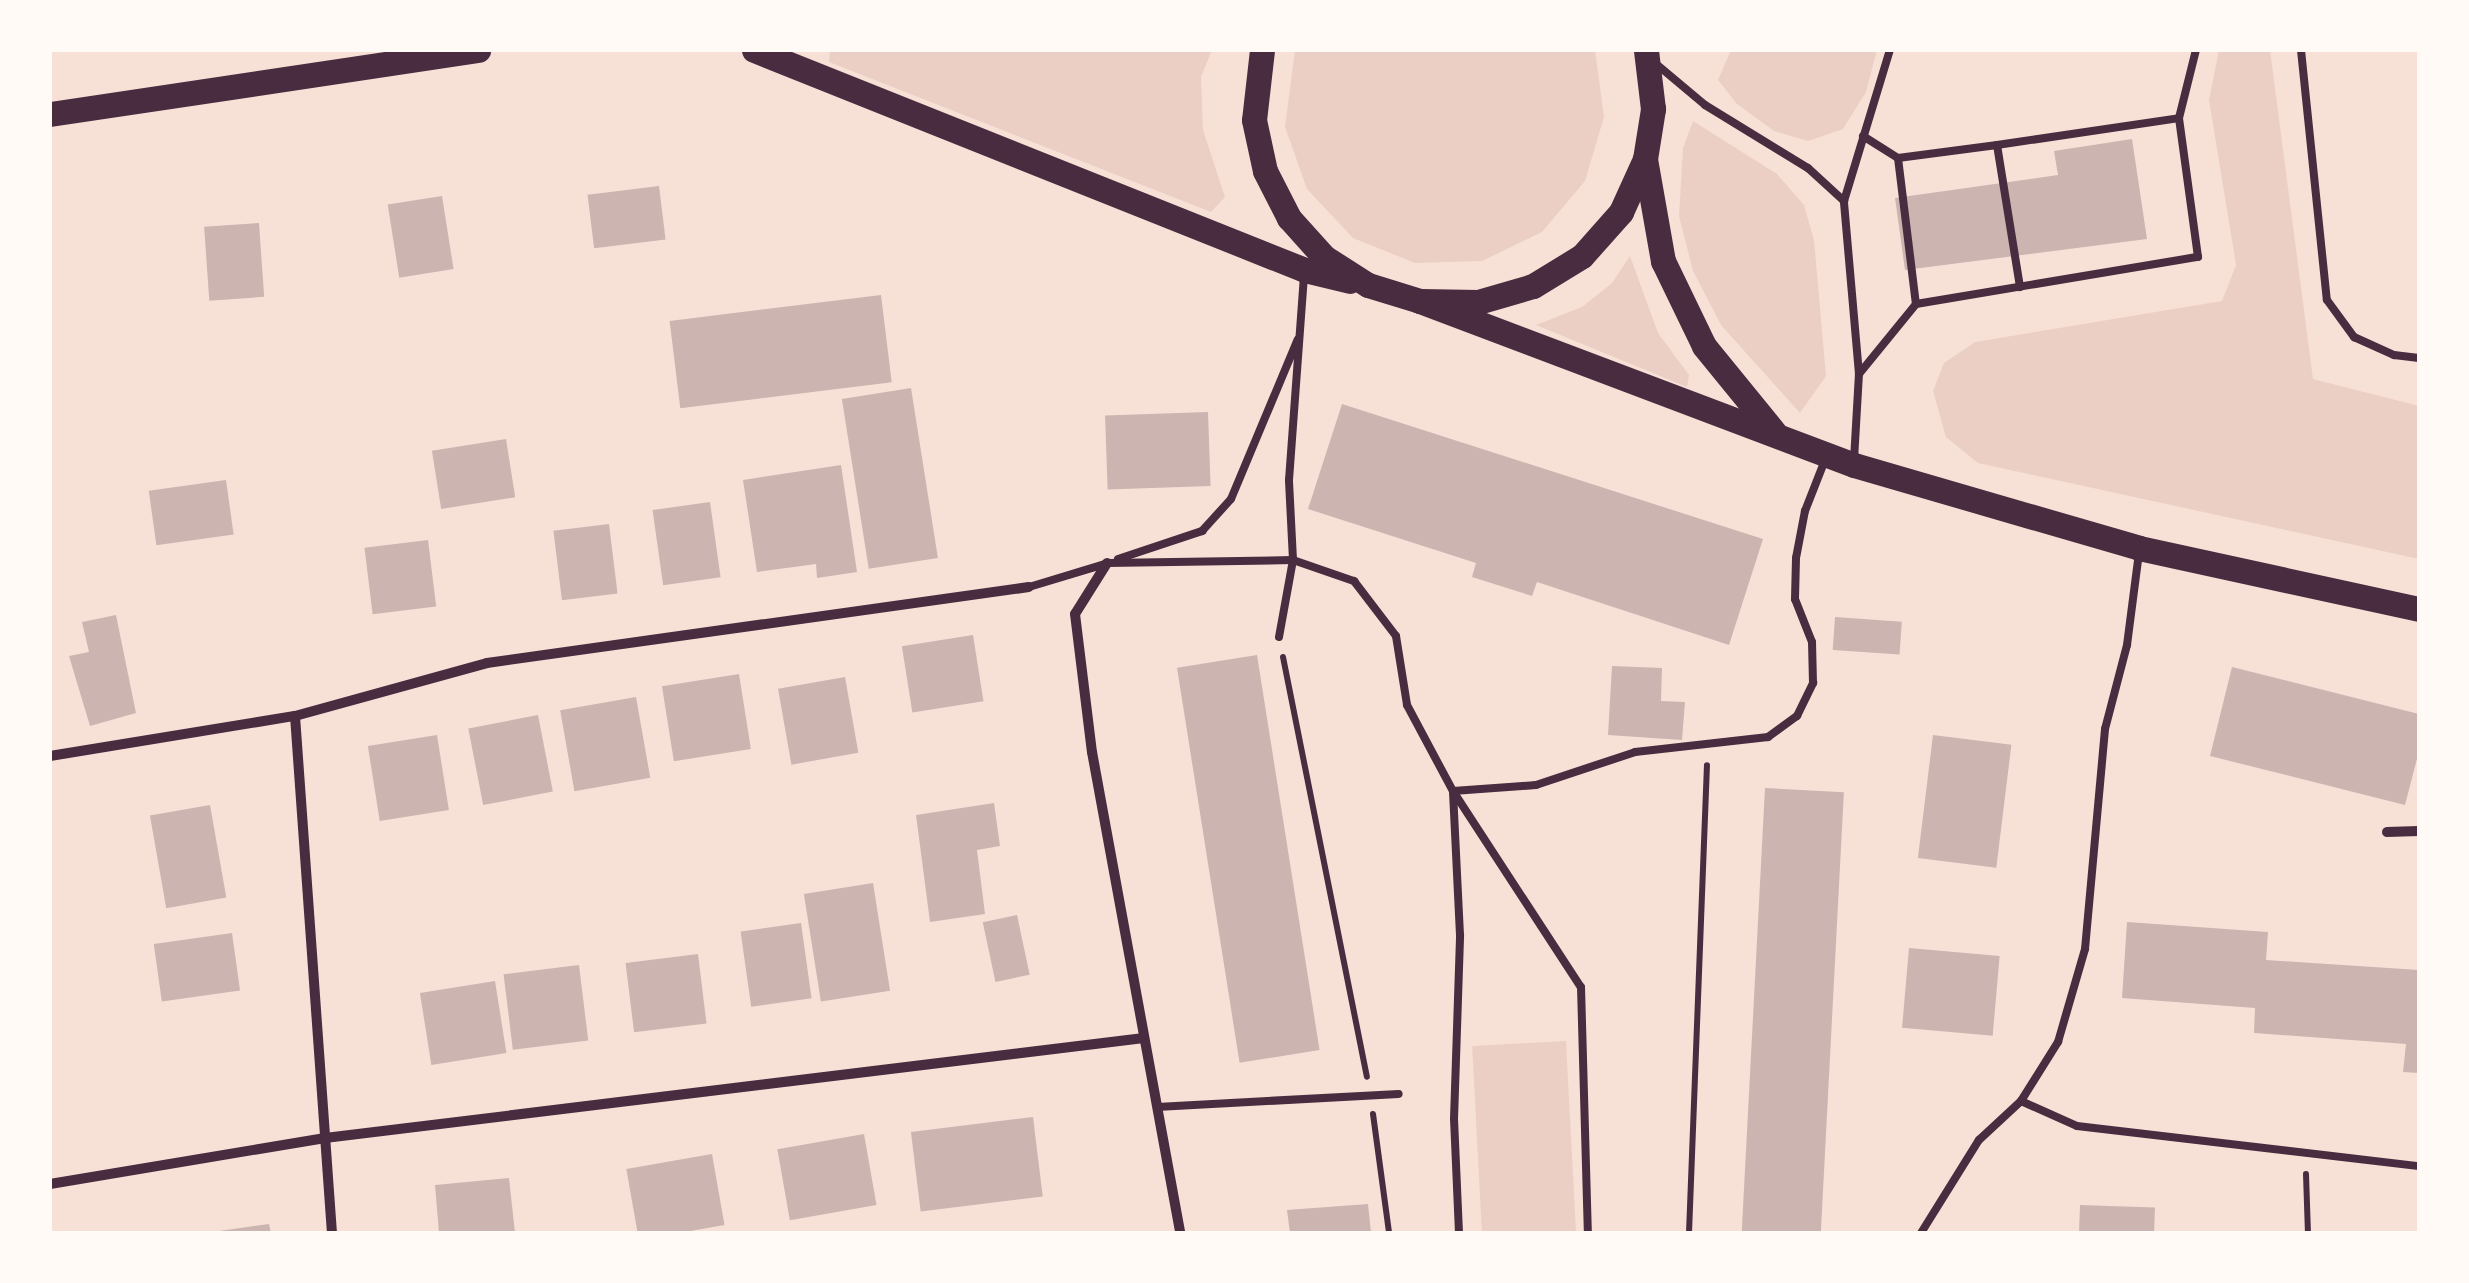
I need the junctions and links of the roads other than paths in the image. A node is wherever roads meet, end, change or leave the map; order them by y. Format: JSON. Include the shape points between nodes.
{"nodes":[{"id":1,"x":478,"y":50,"type":"edge"},
{"id":2,"x":754,"y":50,"type":"edge"},
{"id":3,"x":1262,"y":50,"type":"edge"},
{"id":4,"x":1904,"y":50,"type":"edge"},
{"id":5,"x":2196,"y":50,"type":"edge"},
{"id":6,"x":2301,"y":50,"type":"edge"},
{"id":7,"x":1890,"y":51,"type":"edge"},
{"id":8,"x":1648,"y":54,"type":"edge"},
{"id":9,"x":50,"y":114,"type":"edge"},
{"id":10,"x":2179,"y":118,"type":"junction"},
{"id":11,"x":1863,"y":136,"type":"junction"},
{"id":12,"x":1997,"y":144,"type":"junction"},
{"id":13,"x":1898,"y":158,"type":"junction"},
{"id":14,"x":1645,"y":160,"type":"junction"},
{"id":15,"x":1844,"y":201,"type":"junction"},
{"id":16,"x":1305,"y":270,"type":"junction"},
{"id":17,"x":1368,"y":285,"type":"junction"},
{"id":18,"x":2020,"y":286,"type":"junction"},
{"id":19,"x":1420,"y":301,"type":"junction"},
{"id":20,"x":1916,"y":304,"type":"junction"},
{"id":21,"x":1298,"y":339,"type":"junction"},
{"id":22,"x":2419,"y":358,"type":"edge"},
{"id":23,"x":1858,"y":374,"type":"junction"},
{"id":24,"x":1778,"y":437,"type":"junction"},
{"id":25,"x":1827,"y":456,"type":"junction"},
{"id":26,"x":1854,"y":465,"type":"junction"},
{"id":27,"x":2140,"y":548,"type":"junction"},
{"id":28,"x":1293,"y":560,"type":"junction"},
{"id":29,"x":1107,"y":563,"type":"junction"},
{"id":30,"x":1028,"y":588,"type":"joint"},
{"id":31,"x":2419,"y":609,"type":"edge"},
{"id":32,"x":1279,"y":637,"type":"road end"},
{"id":33,"x":295,"y":716,"type":"junction"},
{"id":34,"x":50,"y":756,"type":"edge"},
{"id":35,"x":1453,"y":791,"type":"junction"},
{"id":36,"x":2419,"y":830,"type":"edge"},
{"id":37,"x":2387,"y":832,"type":"dead end"},
{"id":38,"x":1144,"y":1038,"type":"junction"},
{"id":39,"x":1399,"y":1094,"type":"dead end"},
{"id":40,"x":2021,"y":1101,"type":"junction"},
{"id":41,"x":1157,"y":1107,"type":"junction"},
{"id":42,"x":325,"y":1138,"type":"junction"},
{"id":43,"x":2419,"y":1166,"type":"edge"},
{"id":44,"x":50,"y":1184,"type":"edge"},
{"id":45,"x":332,"y":1233,"type":"edge"},
{"id":46,"x":1180,"y":1233,"type":"edge"},
{"id":47,"x":1460,"y":1233,"type":"edge"},
{"id":48,"x":1588,"y":1233,"type":"edge"},
{"id":49,"x":1921,"y":1233,"type":"edge"}],
"edges":[{"from":1,"to":9,"type":"main road"},
{"from":2,"to":16,"type":"main road"},
{"from":3,"to":17,"type":"main road","via":[[1254,120],[1265,172],[1324,257]]},
{"from":4,"to":7,"type":"lane"},
{"from":5,"to":10,"type":"lane"},
{"from":6,"to":22,"type":"lane","via":[[2327,300],[2354,337]]},
{"from":7,"to":11,"type":"lane"},
{"from":8,"to":14,"type":"main road","via":[[1654,108]]},
{"from":8,"to":15,"type":"lane","via":[[1705,105],[1808,168]]},
{"from":10,"to":12,"type":"lane"},
{"from":10,"to":18,"type":"lane","via":[[2198,257]]},
{"from":11,"to":13,"type":"lane"},
{"from":11,"to":15,"type":"lane"},
{"from":12,"to":13,"type":"lane"},
{"from":12,"to":18,"type":"lane"},
{"from":13,"to":20,"type":"lane"},
{"from":14,"to":19,"type":"main road","via":[[1621,212],[1582,256],[1550,276],[1478,302]]},
{"from":14,"to":24,"type":"main road","via":[[1663,261],[1704,346]]},
{"from":15,"to":23,"type":"lane"},
{"from":16,"to":17,"type":"main road"},
{"from":16,"to":21,"type":"lane"},
{"from":17,"to":19,"type":"main road"},
{"from":18,"to":20,"type":"lane"},
{"from":19,"to":24,"type":"main road"},
{"from":20,"to":23,"type":"lane"},
{"from":21,"to":28,"type":"lane","via":[[1289,480]]},
{"from":21,"to":29,"type":"lane","via":[[1232,499],[1202,531]]},
{"from":23,"to":26,"type":"lane"},
{"from":24,"to":25,"type":"main road"},
{"from":25,"to":26,"type":"main road"},
{"from":25,"to":35,"type":"lane","via":[[1805,510],[1796,558],[1796,600],[1812,642],[1813,683],[1796,716],[1768,736],[1635,752],[1536,785]]},
{"from":26,"to":27,"type":"main road"},
{"from":27,"to":31,"type":"main road"},
{"from":27,"to":40,"type":"lane","via":[[2127,645],[2105,729],[2084,948],[2058,1042]]},
{"from":28,"to":29,"type":"lane"},
{"from":28,"to":32,"type":"lane"},
{"from":28,"to":35,"type":"lane","via":[[1354,581],[1396,636],[1407,706]]},
{"from":29,"to":30,"type":"lane"},
{"from":29,"to":38,"type":"street","via":[[1075,614],[1092,752]]},
{"from":30,"to":33,"type":"street","via":[[487,663]]},
{"from":33,"to":34,"type":"street"},
{"from":33,"to":42,"type":"street"},
{"from":35,"to":47,"type":"lane"},
{"from":35,"to":48,"type":"lane","via":[[1581,986]]},
{"from":36,"to":37,"type":"street"},
{"from":38,"to":41,"type":"street"},
{"from":38,"to":42,"type":"street"},
{"from":39,"to":41,"type":"lane"},
{"from":40,"to":43,"type":"lane","via":[[2078,1126]]},
{"from":40,"to":49,"type":"lane","via":[[1979,1140]]},
{"from":41,"to":46,"type":"street"},
{"from":42,"to":44,"type":"street"},
{"from":42,"to":45,"type":"street"}]}
